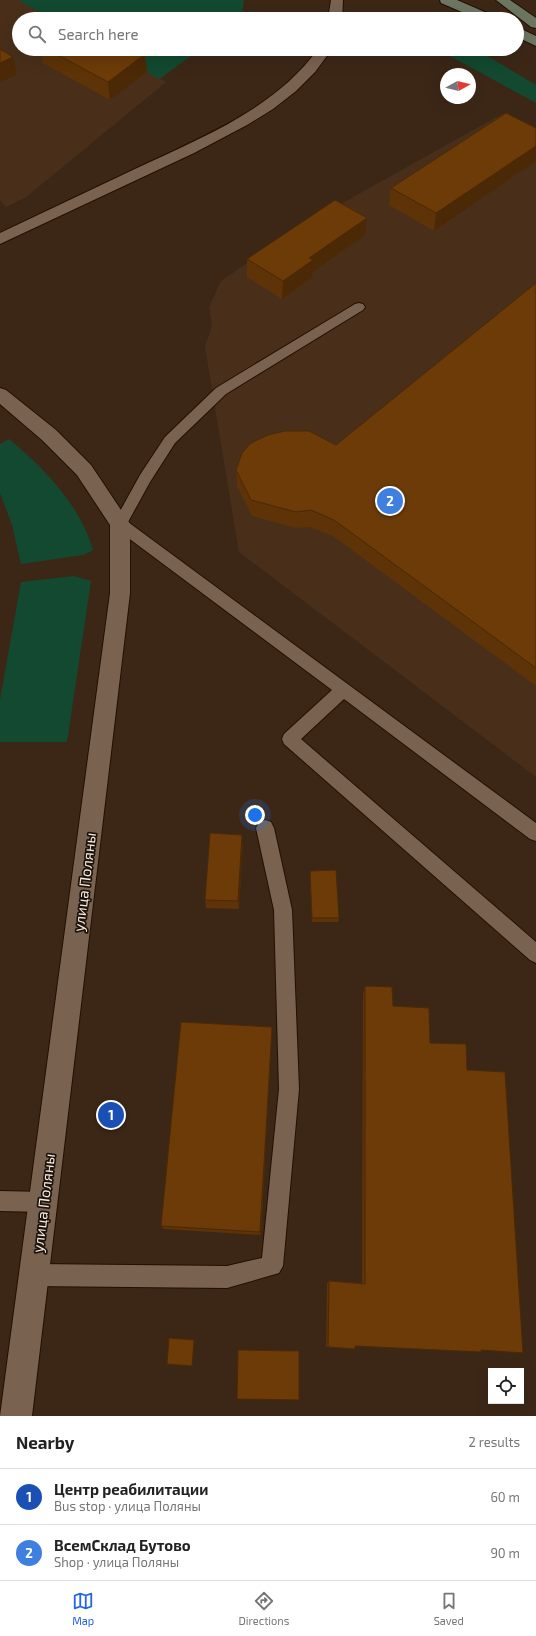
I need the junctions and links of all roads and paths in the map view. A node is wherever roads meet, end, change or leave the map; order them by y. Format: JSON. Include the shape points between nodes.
{"nodes":[{"id":1,"x":336,"y":0,"type":"edge"},
{"id":2,"x":446,"y":0,"type":"edge"},
{"id":3,"x":502,"y":0,"type":"edge"},
{"id":4,"x":335,"y":12,"type":"edge"},
{"id":5,"x":473,"y":12,"type":"edge"},
{"id":6,"x":519,"y":12,"type":"edge"},
{"id":7,"x":524,"y":16,"type":"edge"},
{"id":8,"x":536,"y":24,"type":"edge"},
{"id":9,"x":524,"y":35,"type":"edge"},
{"id":10,"x":536,"y":42,"type":"edge"},
{"id":11,"x":320,"y":56,"type":"edge"},
{"id":12,"x":0,"y":239,"type":"edge"},
{"id":13,"x":359,"y":307,"type":"dead end"},
{"id":14,"x":0,"y":394,"type":"edge"},
{"id":15,"x":120,"y":524,"type":"junction"},
{"id":16,"x":343,"y":690,"type":"junction"},
{"id":17,"x":265,"y":828,"type":"dead end"},
{"id":18,"x":536,"y":833,"type":"edge"},
{"id":19,"x":536,"y":954,"type":"edge"},
{"id":20,"x":0,"y":1201,"type":"edge"},
{"id":21,"x":43,"y":1202,"type":"junction"},
{"id":22,"x":34,"y":1275,"type":"junction"},
{"id":23,"x":16,"y":1416,"type":"edge"}],
"edges":[{"from":1,"to":4,"type":"street"},
{"from":2,"to":5,"type":"main road"},
{"from":3,"to":6,"type":"main road"},
{"from":7,"to":8,"type":"main road"},
{"from":9,"to":10,"type":"main road"},
{"from":11,"to":12,"type":"street","via":[[302,79],[256,114]]},
{"from":13,"to":15,"type":"lane","via":[[221,391],[170,440]]},
{"from":14,"to":15,"type":"street","via":[[49,435],[84,470]]},
{"from":15,"to":16,"type":"lane"},
{"from":15,"to":21,"type":"street","name":"улица Поляны","via":[[120,593]]},
{"from":16,"to":18,"type":"lane"},
{"from":16,"to":19,"type":"lane","via":[[290,739]]},
{"from":17,"to":22,"type":"lane","via":[[283,910],[289,1089],[272,1266],[227,1277]]},
{"from":20,"to":21,"type":"lane"},
{"from":21,"to":22,"type":"street","name":"улица Поляны"},
{"from":22,"to":23,"type":"street","name":"улица Поляны"}]}
